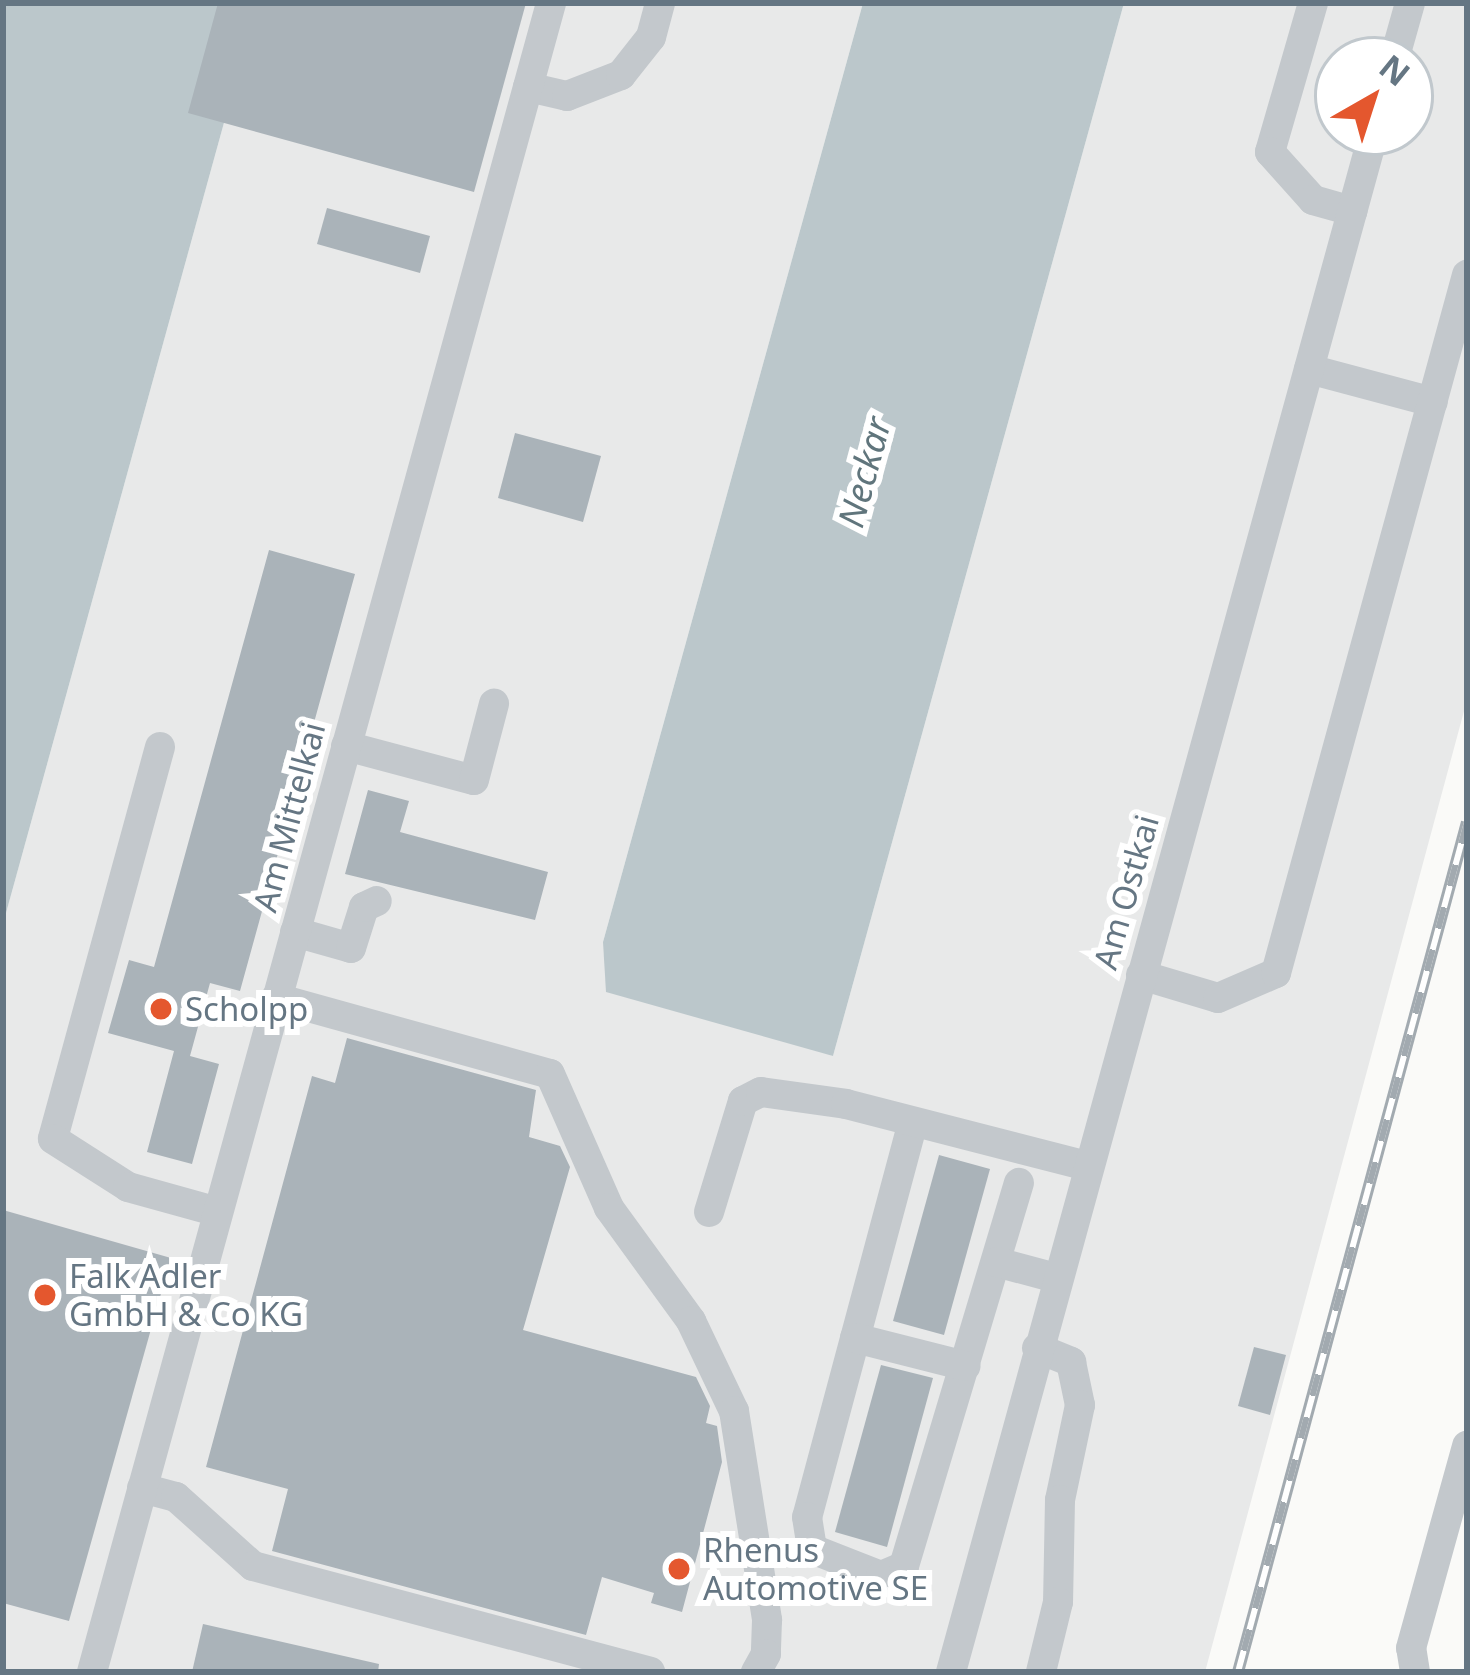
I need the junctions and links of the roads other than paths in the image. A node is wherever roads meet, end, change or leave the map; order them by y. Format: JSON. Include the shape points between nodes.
{"nodes":[{"id":1,"x":550,"y":3,"type":"edge"},
{"id":2,"x":660,"y":3,"type":"edge"},
{"id":3,"x":1312,"y":3,"type":"edge"},
{"id":4,"x":1410,"y":3,"type":"edge"},
{"id":5,"x":1401,"y":36,"type":"edge"},
{"id":6,"x":528,"y":86,"type":"junction"},
{"id":7,"x":1367,"y":156,"type":"edge"},
{"id":8,"x":1352,"y":211,"type":"junction"},
{"id":9,"x":1467,"y":274,"type":"edge"},
{"id":10,"x":1309,"y":369,"type":"junction"},
{"id":11,"x":1433,"y":403,"type":"junction"},
{"id":12,"x":494,"y":704,"type":"dead end"},
{"id":13,"x":346,"y":746,"type":"junction"},
{"id":14,"x":160,"y":747,"type":"dead end"},
{"id":15,"x":377,"y":901,"type":"dead end"},
{"id":16,"x":295,"y":932,"type":"junction"},
{"id":17,"x":1141,"y":975,"type":"junction"},
{"id":18,"x":276,"y":998,"type":"junction"},
{"id":19,"x":913,"y":1122,"type":"junction"},
{"id":20,"x":1088,"y":1166,"type":"junction"},
{"id":21,"x":1019,"y":1183,"type":"dead end"},
{"id":22,"x":218,"y":1212,"type":"junction"},
{"id":23,"x":709,"y":1212,"type":"dead end"},
{"id":24,"x":996,"y":1262,"type":"junction"},
{"id":25,"x":1056,"y":1278,"type":"junction"},
{"id":26,"x":855,"y":1338,"type":"junction"},
{"id":27,"x":1037,"y":1348,"type":"junction"},
{"id":28,"x":966,"y":1366,"type":"junction"},
{"id":29,"x":1467,"y":1446,"type":"edge"},
{"id":30,"x":142,"y":1488,"type":"junction"},
{"id":31,"x":98,"y":1665,"type":"edge"},
{"id":32,"x":73,"y":1672,"type":"edge"},
{"id":33,"x":650,"y":1672,"type":"edge"},
{"id":34,"x":756,"y":1672,"type":"edge"},
{"id":35,"x":951,"y":1672,"type":"edge"},
{"id":36,"x":1041,"y":1672,"type":"edge"},
{"id":37,"x":1415,"y":1672,"type":"edge"}],
"edges":[{"from":1,"to":6,"type":"street","name":"Am Mittelkai"},
{"from":2,"to":6,"type":"street","via":[[651,37],[621,75],[567,96]]},
{"from":3,"to":8,"type":"street","via":[[1270,152],[1313,200]]},
{"from":4,"to":5,"type":"street"},
{"from":6,"to":13,"type":"street","name":"Am Mittelkai"},
{"from":7,"to":8,"type":"street","name":"Am Ostkai"},
{"from":8,"to":10,"type":"street","name":"Am Ostkai"},
{"from":9,"to":11,"type":"street"},
{"from":10,"to":11,"type":"street"},
{"from":10,"to":17,"type":"street","name":"Am Ostkai"},
{"from":11,"to":17,"type":"street","via":[[1276,973],[1218,998]]},
{"from":12,"to":13,"type":"street","via":[[474,780]]},
{"from":13,"to":16,"type":"street","name":"Am Mittelkai"},
{"from":14,"to":22,"type":"street","via":[[53,1139],[128,1187]]},
{"from":15,"to":16,"type":"street","via":[[364,907],[351,948]]},
{"from":16,"to":18,"type":"street","name":"Am Mittelkai"},
{"from":17,"to":20,"type":"street","name":"Am Ostkai"},
{"from":18,"to":22,"type":"street","name":"Am Mittelkai"},
{"from":18,"to":34,"type":"street","via":[[550,1074],[609,1208],[691,1321],[734,1411],[767,1620],[766,1654]]},
{"from":19,"to":20,"type":"street"},
{"from":19,"to":23,"type":"street","via":[[761,1092],[743,1101]]},
{"from":19,"to":26,"type":"street"},
{"from":20,"to":25,"type":"street","name":"Am Ostkai"},
{"from":21,"to":24,"type":"street"},
{"from":22,"to":30,"type":"street","name":"Am Mittelkai"},
{"from":24,"to":25,"type":"street"},
{"from":24,"to":28,"type":"street"},
{"from":25,"to":27,"type":"street","name":"Am Ostkai"},
{"from":26,"to":28,"type":"street"},
{"from":26,"to":28,"type":"street","via":[[806,1536],[812,1549],[881,1576],[904,1566],[914,1542]]},
{"from":27,"to":35,"type":"street","name":"Am Ostkai"},
{"from":27,"to":36,"type":"street","via":[[1071,1362],[1080,1405],[1060,1500],[1058,1602]]},
{"from":29,"to":37,"type":"street","via":[[1411,1648]]},
{"from":30,"to":31,"type":"street","name":"Am Mittelkai"},
{"from":30,"to":33,"type":"street","via":[[176,1497],[253,1566]]},
{"from":31,"to":32,"type":"street","name":"Am Mittelkai"}]}
